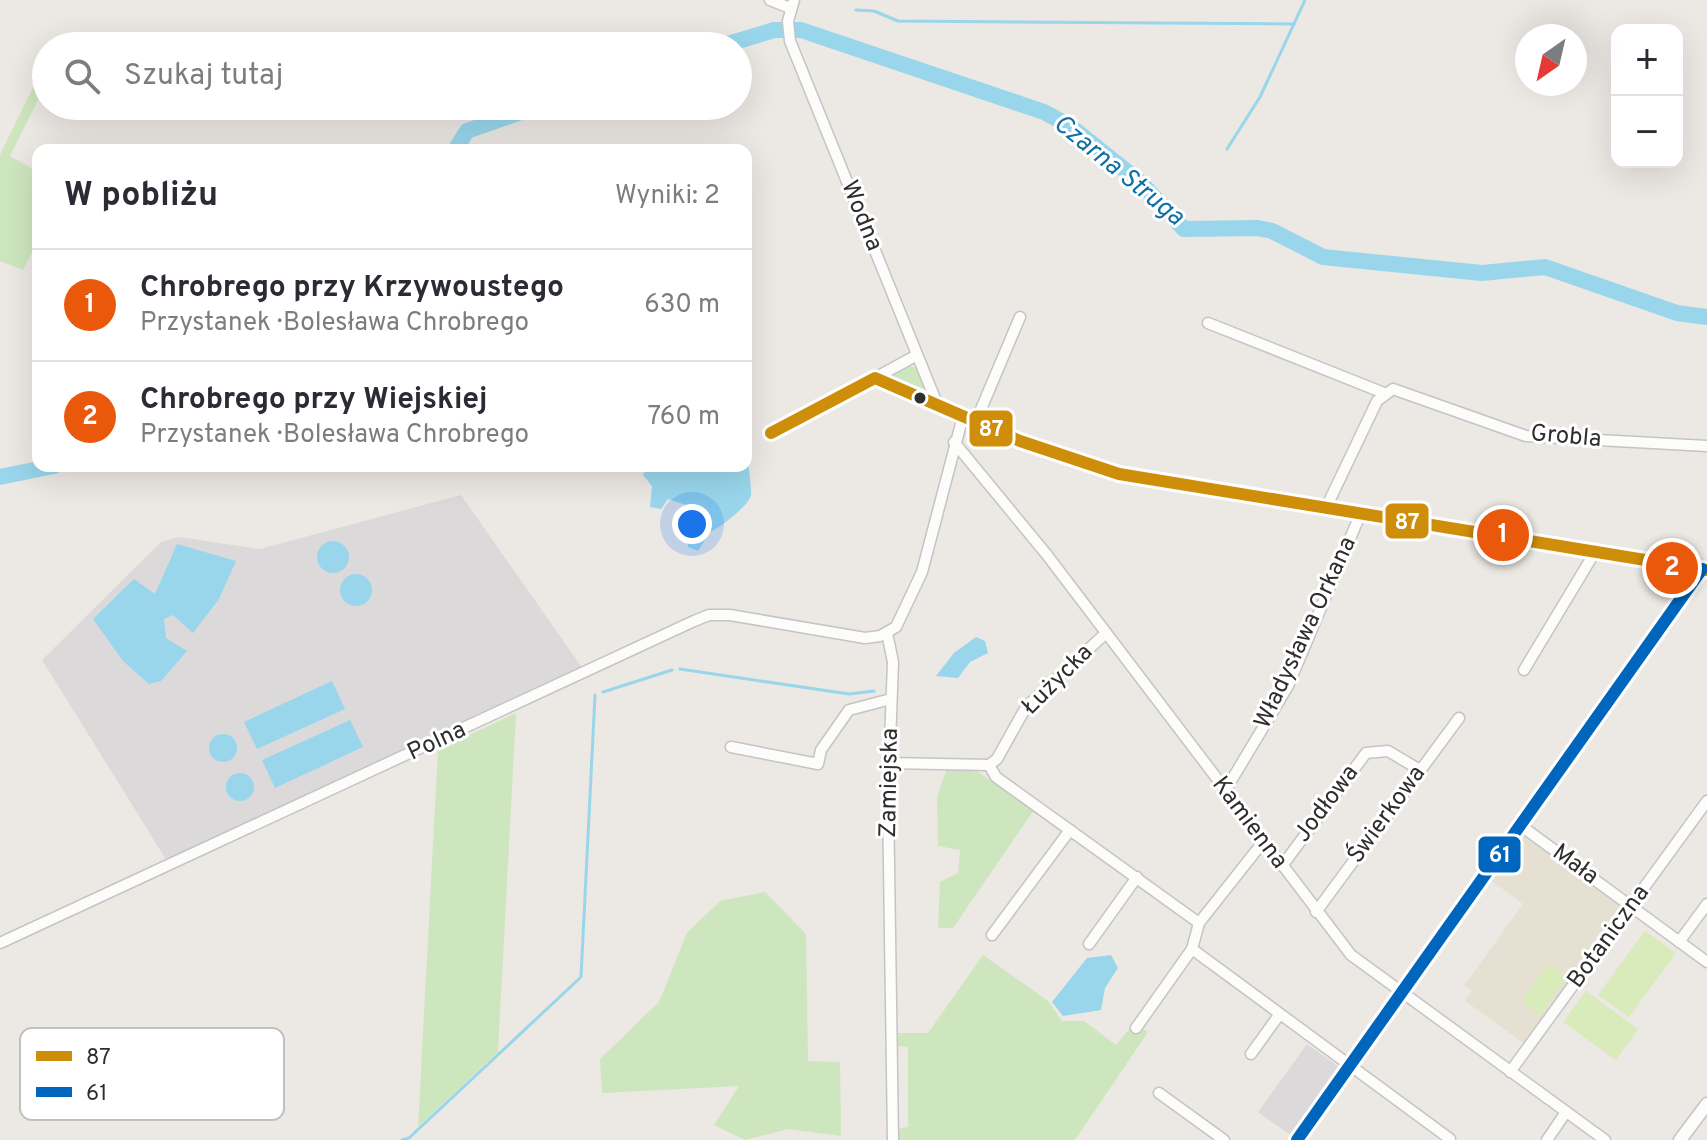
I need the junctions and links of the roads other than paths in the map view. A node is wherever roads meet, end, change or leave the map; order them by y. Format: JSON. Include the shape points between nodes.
{"nodes":[{"id":1,"x":770,"y":0,"type":"edge"},
{"id":2,"x":792,"y":4,"type":"edge"},
{"id":3,"x":1020,"y":317,"type":"dead end"},
{"id":4,"x":1208,"y":323,"type":"dead end"},
{"id":5,"x":917,"y":355,"type":"junction"},
{"id":6,"x":875,"y":378,"type":"junction"},
{"id":7,"x":1384,"y":393,"type":"junction"},
{"id":8,"x":938,"y":406,"type":"junction"},
{"id":9,"x":963,"y":416,"type":"junction"},
{"id":10,"x":976,"y":421,"type":"junction"},
{"id":11,"x":771,"y":433,"type":"dead end"},
{"id":12,"x":954,"y":442,"type":"junction"},
{"id":13,"x":1707,"y":446,"type":"edge"},
{"id":14,"x":1325,"y":510,"type":"junction"},
{"id":15,"x":1360,"y":515,"type":"junction"},
{"id":16,"x":1595,"y":552,"type":"junction"},
{"id":17,"x":1705,"y":570,"type":"edge"},
{"id":18,"x":887,"y":633,"type":"junction"},
{"id":19,"x":1106,"y":633,"type":"junction"},
{"id":20,"x":1524,"y":670,"type":"dead end"},
{"id":21,"x":891,"y":699,"type":"junction"},
{"id":22,"x":1459,"y":718,"type":"dead end"},
{"id":23,"x":731,"y":747,"type":"dead end"},
{"id":24,"x":889,"y":763,"type":"junction"},
{"id":25,"x":989,"y":765,"type":"junction"},
{"id":26,"x":1420,"y":770,"type":"junction"},
{"id":27,"x":1225,"y":791,"type":"junction"},
{"id":28,"x":1707,"y":801,"type":"edge"},
{"id":29,"x":1520,"y":825,"type":"junction"},
{"id":30,"x":1070,"y":830,"type":"junction"},
{"id":31,"x":1263,"y":842,"type":"junction"},
{"id":32,"x":1282,"y":866,"type":"junction"},
{"id":33,"x":1137,"y":877,"type":"junction"},
{"id":34,"x":1707,"y":904,"type":"edge"},
{"id":35,"x":1630,"y":906,"type":"junction"},
{"id":36,"x":1316,"y":912,"type":"junction"},
{"id":37,"x":1199,"y":923,"type":"junction"},
{"id":38,"x":992,"y":935,"type":"dead end"},
{"id":39,"x":1679,"y":942,"type":"junction"},
{"id":40,"x":0,"y":943,"type":"edge"},
{"id":41,"x":1089,"y":944,"type":"dead end"},
{"id":42,"x":1192,"y":949,"type":"junction"},
{"id":43,"x":1707,"y":962,"type":"edge"},
{"id":44,"x":1399,"y":993,"type":"junction"},
{"id":45,"x":1279,"y":1015,"type":"junction"},
{"id":46,"x":1136,"y":1028,"type":"dead end"},
{"id":47,"x":1251,"y":1054,"type":"dead end"},
{"id":48,"x":1348,"y":1066,"type":"junction"},
{"id":49,"x":1510,"y":1072,"type":"junction"},
{"id":50,"x":1159,"y":1093,"type":"dead end"},
{"id":51,"x":1707,"y":1104,"type":"edge"},
{"id":52,"x":1566,"y":1112,"type":"junction"},
{"id":53,"x":1450,"y":1139,"type":"edge"},
{"id":54,"x":893,"y":1140,"type":"edge"},
{"id":55,"x":1224,"y":1140,"type":"edge"},
{"id":56,"x":1297,"y":1140,"type":"edge"},
{"id":57,"x":1547,"y":1140,"type":"edge"},
{"id":58,"x":1605,"y":1140,"type":"edge"},
{"id":59,"x":1680,"y":1140,"type":"edge"}],
"edges":[{"from":1,"to":2,"type":"street"},
{"from":2,"to":5,"type":"street","name":"Wodna","via":[[790,41]]},
{"from":3,"to":10,"type":"street"},
{"from":4,"to":7,"type":"street","name":"Grobla"},
{"from":5,"to":6,"type":"street"},
{"from":5,"to":8,"type":"street","name":"Wodna"},
{"from":6,"to":8,"type":"street"},
{"from":6,"to":11,"type":"street"},
{"from":7,"to":13,"type":"street","name":"Grobla","via":[[1404,392],[1526,436]]},
{"from":7,"to":14,"type":"street"},
{"from":8,"to":9,"type":"street"},
{"from":9,"to":10,"type":"street"},
{"from":9,"to":12,"type":"street"},
{"from":10,"to":14,"type":"street","via":[[1072,461],[1119,474]]},
{"from":12,"to":18,"type":"street","via":[[922,572],[906,612]]},
{"from":12,"to":19,"type":"street","name":"Kamienna"},
{"from":14,"to":15,"type":"street"},
{"from":15,"to":16,"type":"street"},
{"from":15,"to":27,"type":"street","name":"Władysława Orkana","via":[[1288,686]]},
{"from":16,"to":17,"type":"street"},
{"from":16,"to":20,"type":"street"},
{"from":17,"to":29,"type":"street"},
{"from":18,"to":21,"type":"street","name":"Zamiejska"},
{"from":18,"to":40,"type":"street","name":"Polna","via":[[865,638],[788,622],[709,615]]},
{"from":19,"to":25,"type":"street","name":"Łużycka","via":[[1026,707]]},
{"from":19,"to":27,"type":"street","name":"Kamienna"},
{"from":21,"to":23,"type":"street","via":[[849,710],[821,750],[818,764]]},
{"from":21,"to":24,"type":"street","name":"Zamiejska"},
{"from":22,"to":26,"type":"street","name":"Świerkowa"},
{"from":24,"to":25,"type":"street"},
{"from":24,"to":54,"type":"street","name":"Zamiejska"},
{"from":25,"to":30,"type":"street","via":[[996,777]]},
{"from":26,"to":32,"type":"street","name":"Jodłowa","via":[[1388,751],[1366,753]]},
{"from":26,"to":36,"type":"street","name":"Świerkowa"},
{"from":27,"to":31,"type":"street","name":"Kamienna"},
{"from":28,"to":35,"type":"street","name":"Botaniczna"},
{"from":29,"to":35,"type":"street","name":"Mała"},
{"from":29,"to":44,"type":"street"},
{"from":30,"to":33,"type":"street"},
{"from":30,"to":38,"type":"street"},
{"from":31,"to":32,"type":"street","name":"Kamienna"},
{"from":31,"to":37,"type":"street"},
{"from":32,"to":36,"type":"street","name":"Kamienna"},
{"from":33,"to":37,"type":"street"},
{"from":33,"to":41,"type":"street"},
{"from":34,"to":39,"type":"street"},
{"from":35,"to":39,"type":"street","name":"Mała"},
{"from":35,"to":49,"type":"street","name":"Botaniczna"},
{"from":36,"to":44,"type":"street","name":"Kamienna","via":[[1351,955]]},
{"from":37,"to":42,"type":"street"},
{"from":39,"to":43,"type":"street","name":"Mała"},
{"from":42,"to":45,"type":"street"},
{"from":42,"to":46,"type":"street"},
{"from":44,"to":48,"type":"street"},
{"from":44,"to":49,"type":"street","name":"Kamienna"},
{"from":45,"to":47,"type":"street"},
{"from":45,"to":48,"type":"street"},
{"from":48,"to":53,"type":"street"},
{"from":48,"to":56,"type":"street"},
{"from":49,"to":52,"type":"street","name":"Kamienna"},
{"from":50,"to":55,"type":"street"},
{"from":51,"to":59,"type":"street"},
{"from":52,"to":57,"type":"street"},
{"from":52,"to":58,"type":"street","name":"Kamienna"}]}
